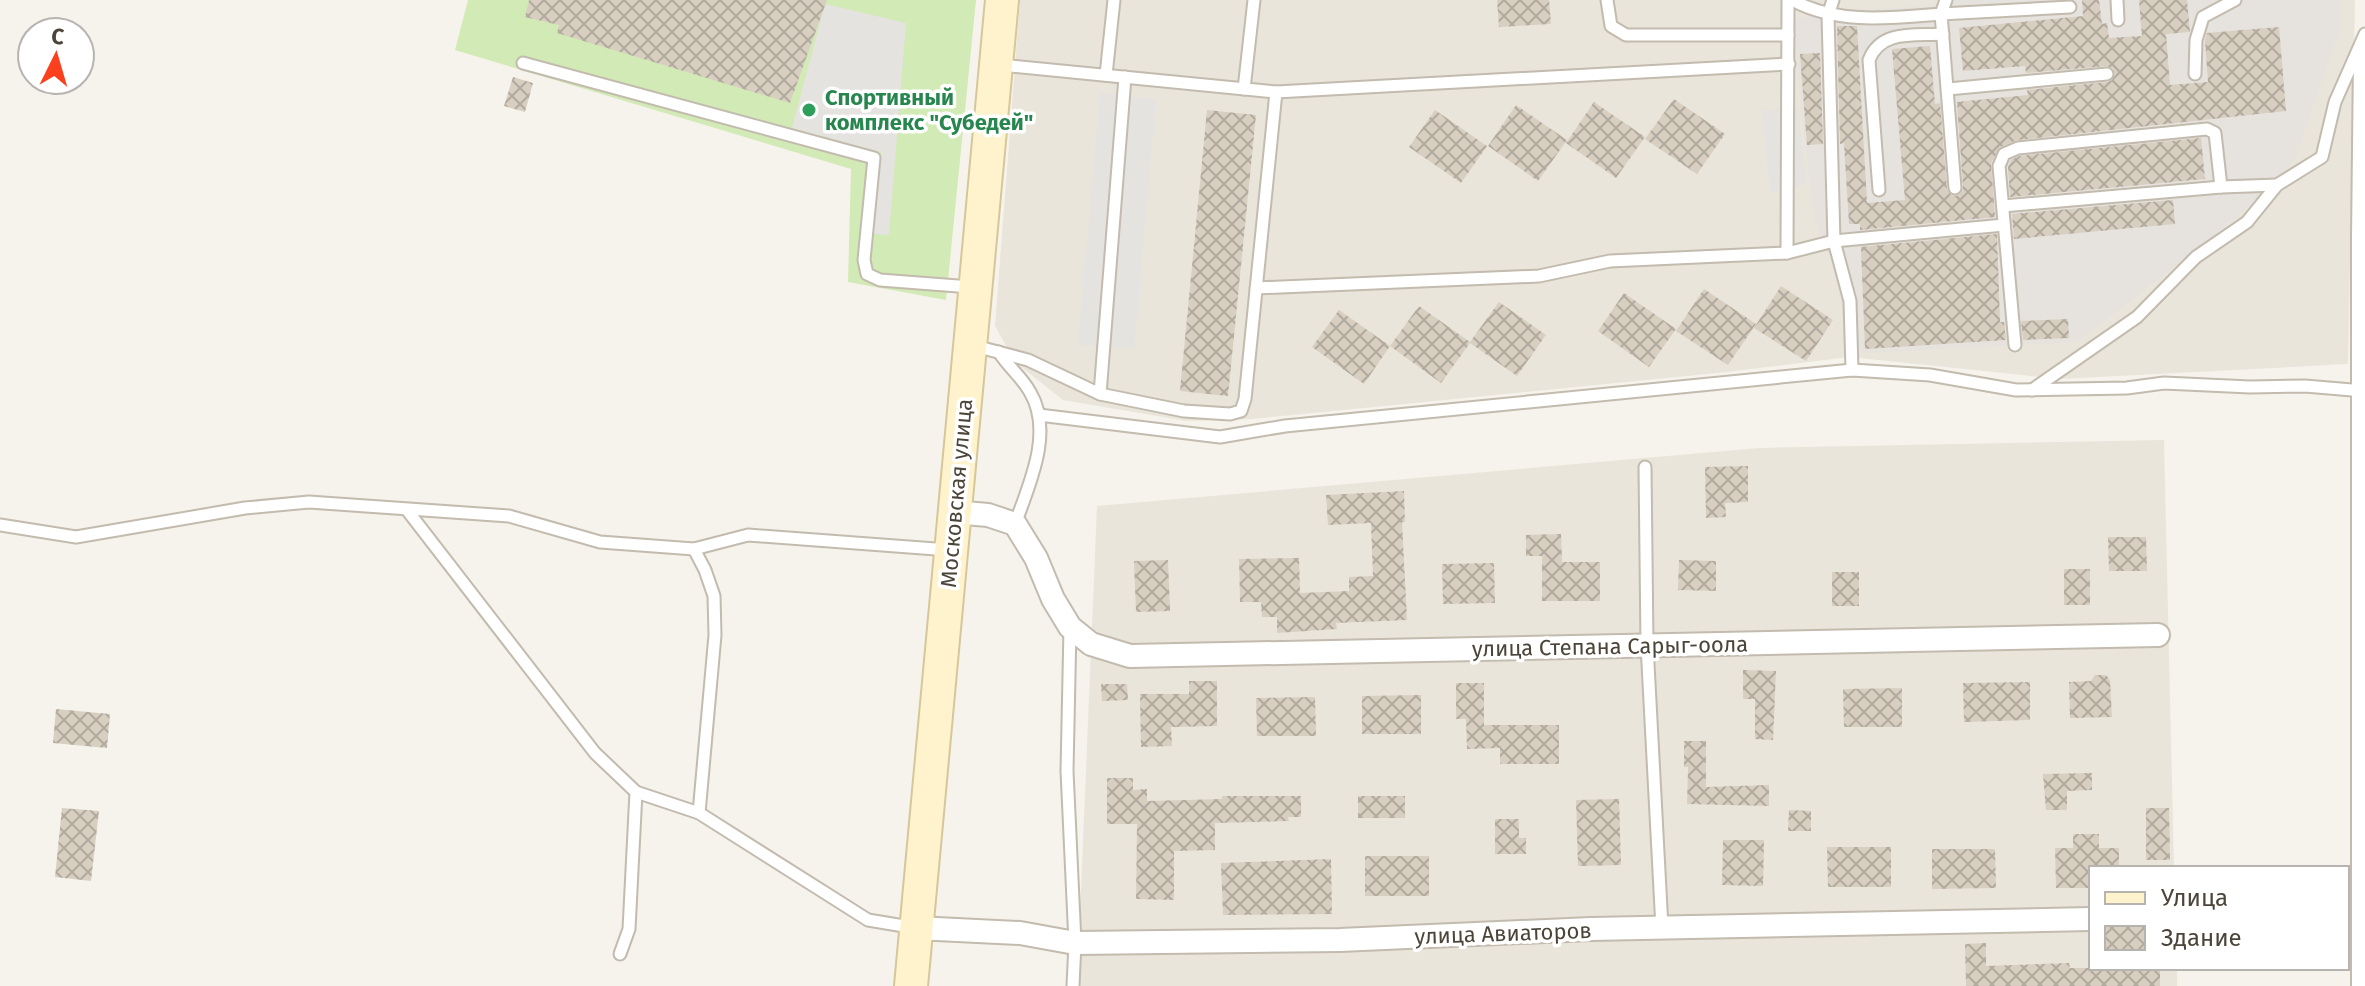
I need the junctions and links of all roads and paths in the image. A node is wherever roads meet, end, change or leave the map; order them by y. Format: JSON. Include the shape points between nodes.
{"nodes":[{"id":1,"x":1002,"y":0,"type":"edge"},
{"id":2,"x":1114,"y":0,"type":"edge"},
{"id":3,"x":1254,"y":0,"type":"edge"},
{"id":4,"x":1607,"y":0,"type":"edge"},
{"id":5,"x":1790,"y":0,"type":"edge"},
{"id":6,"x":1833,"y":0,"type":"edge"},
{"id":7,"x":1946,"y":0,"type":"edge"},
{"id":8,"x":2117,"y":0,"type":"edge"},
{"id":9,"x":2235,"y":0,"type":"edge"},
{"id":10,"x":2070,"y":7,"type":"dead end"},
{"id":11,"x":1941,"y":14,"type":"junction"},
{"id":12,"x":1828,"y":15,"type":"junction"},
{"id":13,"x":2118,"y":20,"type":"dead end"},
{"id":14,"x":1943,"y":34,"type":"junction"},
{"id":15,"x":2365,"y":34,"type":"edge"},
{"id":16,"x":1788,"y":35,"type":"junction"},
{"id":17,"x":2365,"y":58,"type":"edge"},
{"id":18,"x":523,"y":63,"type":"dead end"},
{"id":19,"x":996,"y":64,"type":"junction"},
{"id":20,"x":1789,"y":64,"type":"junction"},
{"id":21,"x":2107,"y":74,"type":"dead end"},
{"id":22,"x":2195,"y":74,"type":"dead end"},
{"id":23,"x":1106,"y":75,"type":"junction"},
{"id":24,"x":1125,"y":77,"type":"junction"},
{"id":25,"x":1244,"y":89,"type":"junction"},
{"id":26,"x":1948,"y":89,"type":"junction"},
{"id":27,"x":1276,"y":92,"type":"junction"},
{"id":28,"x":2277,"y":185,"type":"junction"},
{"id":29,"x":2221,"y":187,"type":"junction"},
{"id":30,"x":1955,"y":188,"type":"dead end"},
{"id":31,"x":1879,"y":190,"type":"dead end"},
{"id":32,"x":2003,"y":206,"type":"junction"},
{"id":33,"x":2004,"y":225,"type":"junction"},
{"id":34,"x":1834,"y":241,"type":"junction"},
{"id":35,"x":1787,"y":253,"type":"junction"},
{"id":36,"x":976,"y":287,"type":"junction"},
{"id":37,"x":1256,"y":288,"type":"junction"},
{"id":38,"x":2015,"y":345,"type":"dead end"},
{"id":39,"x":985,"y":348,"type":"junction"},
{"id":40,"x":1852,"y":370,"type":"junction"},
{"id":41,"x":2032,"y":390,"type":"junction"},
{"id":42,"x":2364,"y":391,"type":"edge"},
{"id":43,"x":1100,"y":394,"type":"junction"},
{"id":44,"x":1039,"y":415,"type":"junction"},
{"id":45,"x":1645,"y":467,"type":"dead end"},
{"id":46,"x":407,"y":510,"type":"junction"},
{"id":47,"x":953,"y":512,"type":"junction"},
{"id":48,"x":1015,"y":524,"type":"junction"},
{"id":49,"x":0,"y":525,"type":"edge"},
{"id":50,"x":694,"y":549,"type":"junction"},
{"id":51,"x":951,"y":550,"type":"junction"},
{"id":52,"x":1070,"y":627,"type":"junction"},
{"id":53,"x":2158,"y":635,"type":"dead end"},
{"id":54,"x":1647,"y":645,"type":"junction"},
{"id":55,"x":2364,"y":668,"type":"edge"},
{"id":56,"x":636,"y":792,"type":"junction"},
{"id":57,"x":2364,"y":806,"type":"edge"},
{"id":58,"x":699,"y":813,"type":"junction"},
{"id":59,"x":2089,"y":919,"type":"edge"},
{"id":60,"x":916,"y":928,"type":"junction"},
{"id":61,"x":1662,"y":928,"type":"junction"},
{"id":62,"x":1075,"y":943,"type":"junction"},
{"id":63,"x":620,"y":954,"type":"dead end"},
{"id":64,"x":911,"y":986,"type":"edge"},
{"id":65,"x":1073,"y":986,"type":"edge"},
{"id":66,"x":2363,"y":986,"type":"edge"}],
"edges":[{"from":1,"to":19,"type":"main road","name":"Московская улица"},
{"from":2,"to":23,"type":"lane"},
{"from":3,"to":25,"type":"lane"},
{"from":4,"to":16,"type":"lane","via":[[1611,26],[1626,35]]},
{"from":5,"to":12,"type":"lane"},
{"from":5,"to":16,"type":"lane"},
{"from":6,"to":12,"type":"lane"},
{"from":7,"to":11,"type":"lane"},
{"from":8,"to":13,"type":"lane"},
{"from":9,"to":22,"type":"lane","via":[[2203,17]]},
{"from":10,"to":11,"type":"lane"},
{"from":11,"to":12,"type":"lane"},
{"from":11,"to":14,"type":"lane"},
{"from":12,"to":34,"type":"lane"},
{"from":14,"to":26,"type":"lane"},
{"from":14,"to":31,"type":"lane","via":[[1890,37],[1873,50],[1869,60]]},
{"from":15,"to":28,"type":"lane","via":[[2335,102],[2322,157]]},
{"from":16,"to":20,"type":"lane"},
{"from":17,"to":42,"type":"street"},
{"from":18,"to":36,"type":"lane","via":[[874,158],[867,274],[880,280]]},
{"from":19,"to":23,"type":"lane"},
{"from":19,"to":36,"type":"main road","name":"Московская улица"},
{"from":20,"to":27,"type":"lane"},
{"from":20,"to":35,"type":"lane"},
{"from":21,"to":26,"type":"lane"},
{"from":23,"to":24,"type":"lane"},
{"from":24,"to":25,"type":"lane"},
{"from":24,"to":43,"type":"lane"},
{"from":25,"to":27,"type":"lane"},
{"from":26,"to":30,"type":"lane"},
{"from":27,"to":37,"type":"lane"},
{"from":28,"to":29,"type":"lane"},
{"from":28,"to":41,"type":"lane","via":[[2247,222],[2196,257],[2137,317]]},
{"from":29,"to":32,"type":"lane"},
{"from":29,"to":32,"type":"lane","via":[[2215,133],[2207,129],[2010,151],[1999,166]]},
{"from":32,"to":33,"type":"lane"},
{"from":33,"to":34,"type":"lane"},
{"from":33,"to":38,"type":"lane"},
{"from":34,"to":35,"type":"lane"},
{"from":34,"to":40,"type":"lane","via":[[1850,301]]},
{"from":35,"to":37,"type":"lane","via":[[1610,261],[1539,276]]},
{"from":36,"to":39,"type":"main road","name":"Московская улица"},
{"from":37,"to":43,"type":"lane","via":[[1241,411],[1184,411]]},
{"from":39,"to":43,"type":"lane","via":[[1028,360]]},
{"from":39,"to":44,"type":"lane","via":[[1030,391]]},
{"from":39,"to":47,"type":"main road","name":"Московская улица"},
{"from":40,"to":41,"type":"lane"},
{"from":40,"to":44,"type":"lane","via":[[1285,426],[1220,437]]},
{"from":41,"to":42,"type":"lane","via":[[2164,383]]},
{"from":42,"to":55,"type":"street"},
{"from":44,"to":48,"type":"lane","via":[[1034,471]]},
{"from":45,"to":54,"type":"lane"},
{"from":46,"to":49,"type":"lane","via":[[309,502],[76,537]]},
{"from":46,"to":50,"type":"lane","via":[[509,516],[600,542]]},
{"from":46,"to":56,"type":"lane","via":[[595,753]]},
{"from":47,"to":48,"type":"street"},
{"from":47,"to":51,"type":"main road","name":"Московская улица"},
{"from":48,"to":52,"type":"street"},
{"from":50,"to":51,"type":"lane","via":[[748,535]]},
{"from":50,"to":58,"type":"lane","via":[[714,596],[715,635]]},
{"from":51,"to":60,"type":"main road","name":"Московская улица"},
{"from":52,"to":54,"type":"street","name":"улица Степана Сарыг-оола","via":[[1091,644],[1130,656]]},
{"from":52,"to":62,"type":"lane","via":[[1067,771]]},
{"from":53,"to":54,"type":"street","name":"улица Степана Сарыг-оола"},
{"from":54,"to":61,"type":"lane"},
{"from":55,"to":57,"type":"street"},
{"from":56,"to":58,"type":"lane"},
{"from":56,"to":63,"type":"lane","via":[[629,929]]},
{"from":57,"to":66,"type":"street"},
{"from":58,"to":60,"type":"lane","via":[[868,920]]},
{"from":59,"to":61,"type":"street","name":"улица Авиаторов"},
{"from":60,"to":62,"type":"street","name":"улица Авиаторов","via":[[1020,933]]},
{"from":60,"to":64,"type":"main road","name":"Московская улица"},
{"from":61,"to":62,"type":"street","name":"улица Авиаторов"},
{"from":62,"to":65,"type":"lane"}]}
